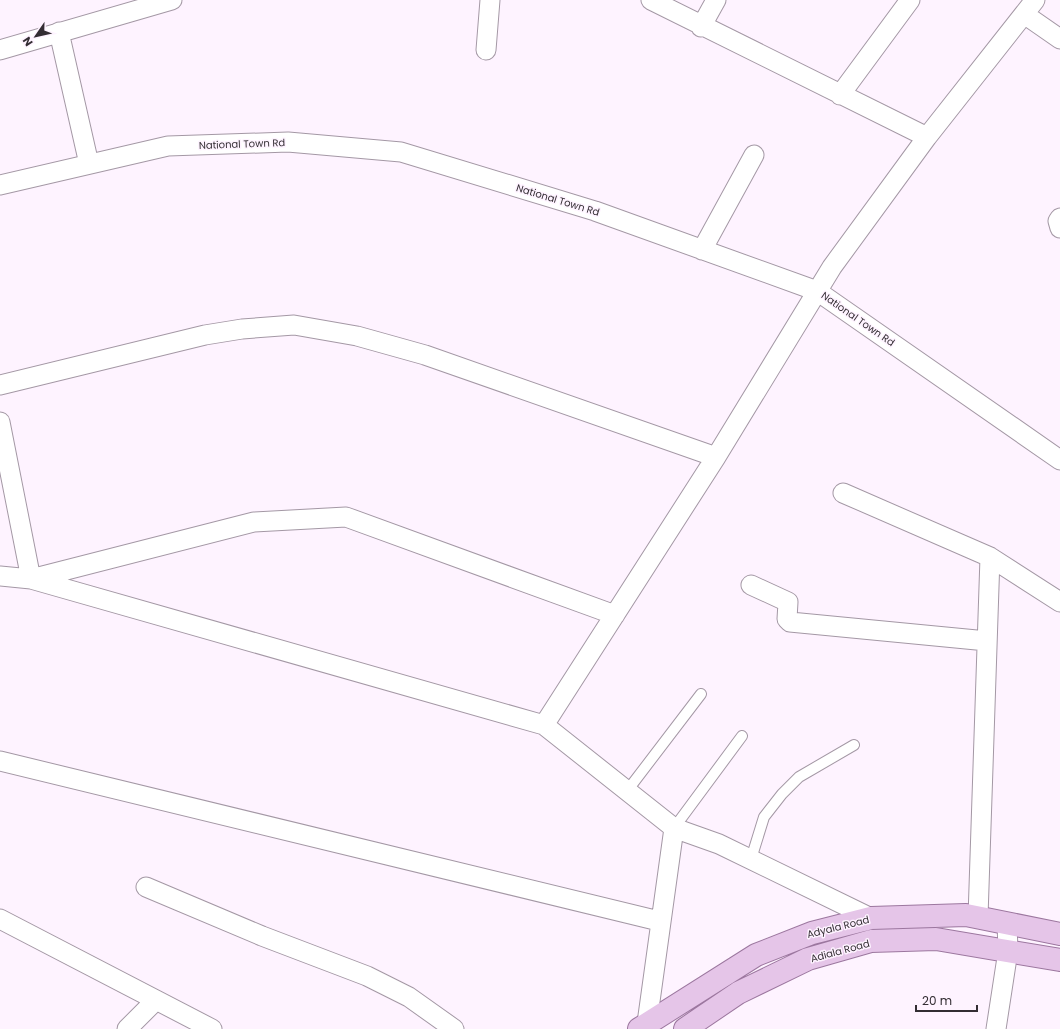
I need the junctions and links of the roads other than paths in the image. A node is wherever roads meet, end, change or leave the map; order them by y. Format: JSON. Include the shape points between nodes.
{"nodes":[{"id":1,"x":172,"y":0,"type":"edge"},
{"id":2,"x":490,"y":0,"type":"edge"},
{"id":3,"x":651,"y":0,"type":"edge"},
{"id":4,"x":716,"y":0,"type":"edge"},
{"id":5,"x":910,"y":0,"type":"edge"},
{"id":6,"x":1029,"y":7,"type":"edge"},
{"id":7,"x":701,"y":27,"type":"junction"},
{"id":8,"x":59,"y":32,"type":"junction"},
{"id":9,"x":1060,"y":39,"type":"edge"},
{"id":10,"x":0,"y":50,"type":"edge"},
{"id":11,"x":486,"y":50,"type":"dead end"},
{"id":12,"x":840,"y":95,"type":"junction"},
{"id":13,"x":927,"y":137,"type":"junction"},
{"id":14,"x":754,"y":155,"type":"dead end"},
{"id":15,"x":89,"y":164,"type":"junction"},
{"id":16,"x":0,"y":185,"type":"edge"},
{"id":17,"x":1060,"y":218,"type":"edge"},
{"id":18,"x":1060,"y":228,"type":"edge"},
{"id":19,"x":702,"y":250,"type":"junction"},
{"id":20,"x":817,"y":291,"type":"junction"},
{"id":21,"x":0,"y":385,"type":"edge"},
{"id":22,"x":0,"y":422,"type":"edge"},
{"id":23,"x":716,"y":457,"type":"junction"},
{"id":24,"x":1060,"y":460,"type":"edge"},
{"id":25,"x":843,"y":493,"type":"dead end"},
{"id":26,"x":990,"y":557,"type":"junction"},
{"id":27,"x":0,"y":576,"type":"edge"},
{"id":28,"x":31,"y":579,"type":"junction"},
{"id":29,"x":751,"y":585,"type":"dead end"},
{"id":30,"x":1060,"y":602,"type":"edge"},
{"id":31,"x":615,"y":615,"type":"junction"},
{"id":32,"x":987,"y":641,"type":"junction"},
{"id":33,"x":701,"y":694,"type":"dead end"},
{"id":34,"x":544,"y":725,"type":"junction"},
{"id":35,"x":742,"y":736,"type":"dead end"},
{"id":36,"x":854,"y":744,"type":"dead end"},
{"id":37,"x":0,"y":761,"type":"edge"},
{"id":38,"x":627,"y":791,"type":"junction"},
{"id":39,"x":674,"y":828,"type":"junction"},
{"id":40,"x":751,"y":859,"type":"junction"},
{"id":41,"x":146,"y":887,"type":"dead end"},
{"id":42,"x":978,"y":917,"type":"junction"},
{"id":43,"x":872,"y":918,"type":"junction"},
{"id":44,"x":0,"y":919,"type":"edge"},
{"id":45,"x":660,"y":921,"type":"junction"},
{"id":46,"x":1007,"y":923,"type":"junction"},
{"id":47,"x":1060,"y":934,"type":"edge"},
{"id":48,"x":1008,"y":951,"type":"junction"},
{"id":49,"x":1060,"y":960,"type":"edge"},
{"id":50,"x":156,"y":1000,"type":"junction"},
{"id":51,"x":643,"y":1026,"type":"edge"},
{"id":52,"x":127,"y":1029,"type":"edge"},
{"id":53,"x":212,"y":1029,"type":"edge"},
{"id":54,"x":454,"y":1029,"type":"edge"},
{"id":55,"x":685,"y":1029,"type":"edge"},
{"id":56,"x":996,"y":1029,"type":"edge"}],
"edges":[{"from":1,"to":8,"type":"street"},
{"from":2,"to":11,"type":"street"},
{"from":3,"to":7,"type":"street"},
{"from":4,"to":7,"type":"street"},
{"from":5,"to":12,"type":"street"},
{"from":6,"to":9,"type":"street"},
{"from":6,"to":13,"type":"street"},
{"from":7,"to":12,"type":"street"},
{"from":8,"to":10,"type":"street"},
{"from":8,"to":15,"type":"street"},
{"from":12,"to":13,"type":"street"},
{"from":13,"to":20,"type":"street"},
{"from":14,"to":19,"type":"street"},
{"from":15,"to":16,"type":"street","name":"National Town Rd"},
{"from":15,"to":19,"type":"street","name":"National Town Rd","via":[[168,146],[246,142],[288,142],[401,152],[594,211]]},
{"from":17,"to":18,"type":"street"},
{"from":19,"to":20,"type":"street","name":"National Town Rd"},
{"from":20,"to":23,"type":"street"},
{"from":20,"to":24,"type":"street","name":"National Town Rd"},
{"from":21,"to":23,"type":"street","via":[[205,335],[294,325],[357,336],[425,355]]},
{"from":22,"to":28,"type":"street"},
{"from":23,"to":31,"type":"street"},
{"from":25,"to":26,"type":"street"},
{"from":26,"to":30,"type":"street"},
{"from":26,"to":32,"type":"street"},
{"from":27,"to":28,"type":"street"},
{"from":28,"to":31,"type":"street","via":[[254,522],[346,517]]},
{"from":28,"to":34,"type":"street"},
{"from":29,"to":32,"type":"street","via":[[788,602],[787,619],[790,622]]},
{"from":31,"to":34,"type":"street"},
{"from":32,"to":42,"type":"street"},
{"from":33,"to":38,"type":"lane"},
{"from":34,"to":38,"type":"street"},
{"from":35,"to":39,"type":"lane"},
{"from":36,"to":40,"type":"lane","via":[[799,777],[782,794],[764,817]]},
{"from":37,"to":45,"type":"street"},
{"from":38,"to":39,"type":"street"},
{"from":39,"to":40,"type":"street"},
{"from":39,"to":45,"type":"street"},
{"from":40,"to":43,"type":"street"},
{"from":41,"to":54,"type":"street","via":[[262,936],[367,976],[409,997]]},
{"from":42,"to":43,"type":"main road","name":"Adyala Road","via":[[966,915]]},
{"from":42,"to":46,"type":"main road","name":"Adyala Road"},
{"from":43,"to":51,"type":"main road","name":"Adyala Road","via":[[812,933],[756,955]]},
{"from":44,"to":50,"type":"street"},
{"from":45,"to":51,"type":"street"},
{"from":46,"to":47,"type":"main road","name":"Adyala Road"},
{"from":46,"to":48,"type":"street"},
{"from":48,"to":49,"type":"main road","name":"Adiala Road"},
{"from":48,"to":55,"type":"main road","name":"Adiala Road","via":[[936,939],[872,941],[808,958],[738,993]]},
{"from":48,"to":56,"type":"street"},
{"from":50,"to":52,"type":"street"},
{"from":50,"to":53,"type":"street"}]}
